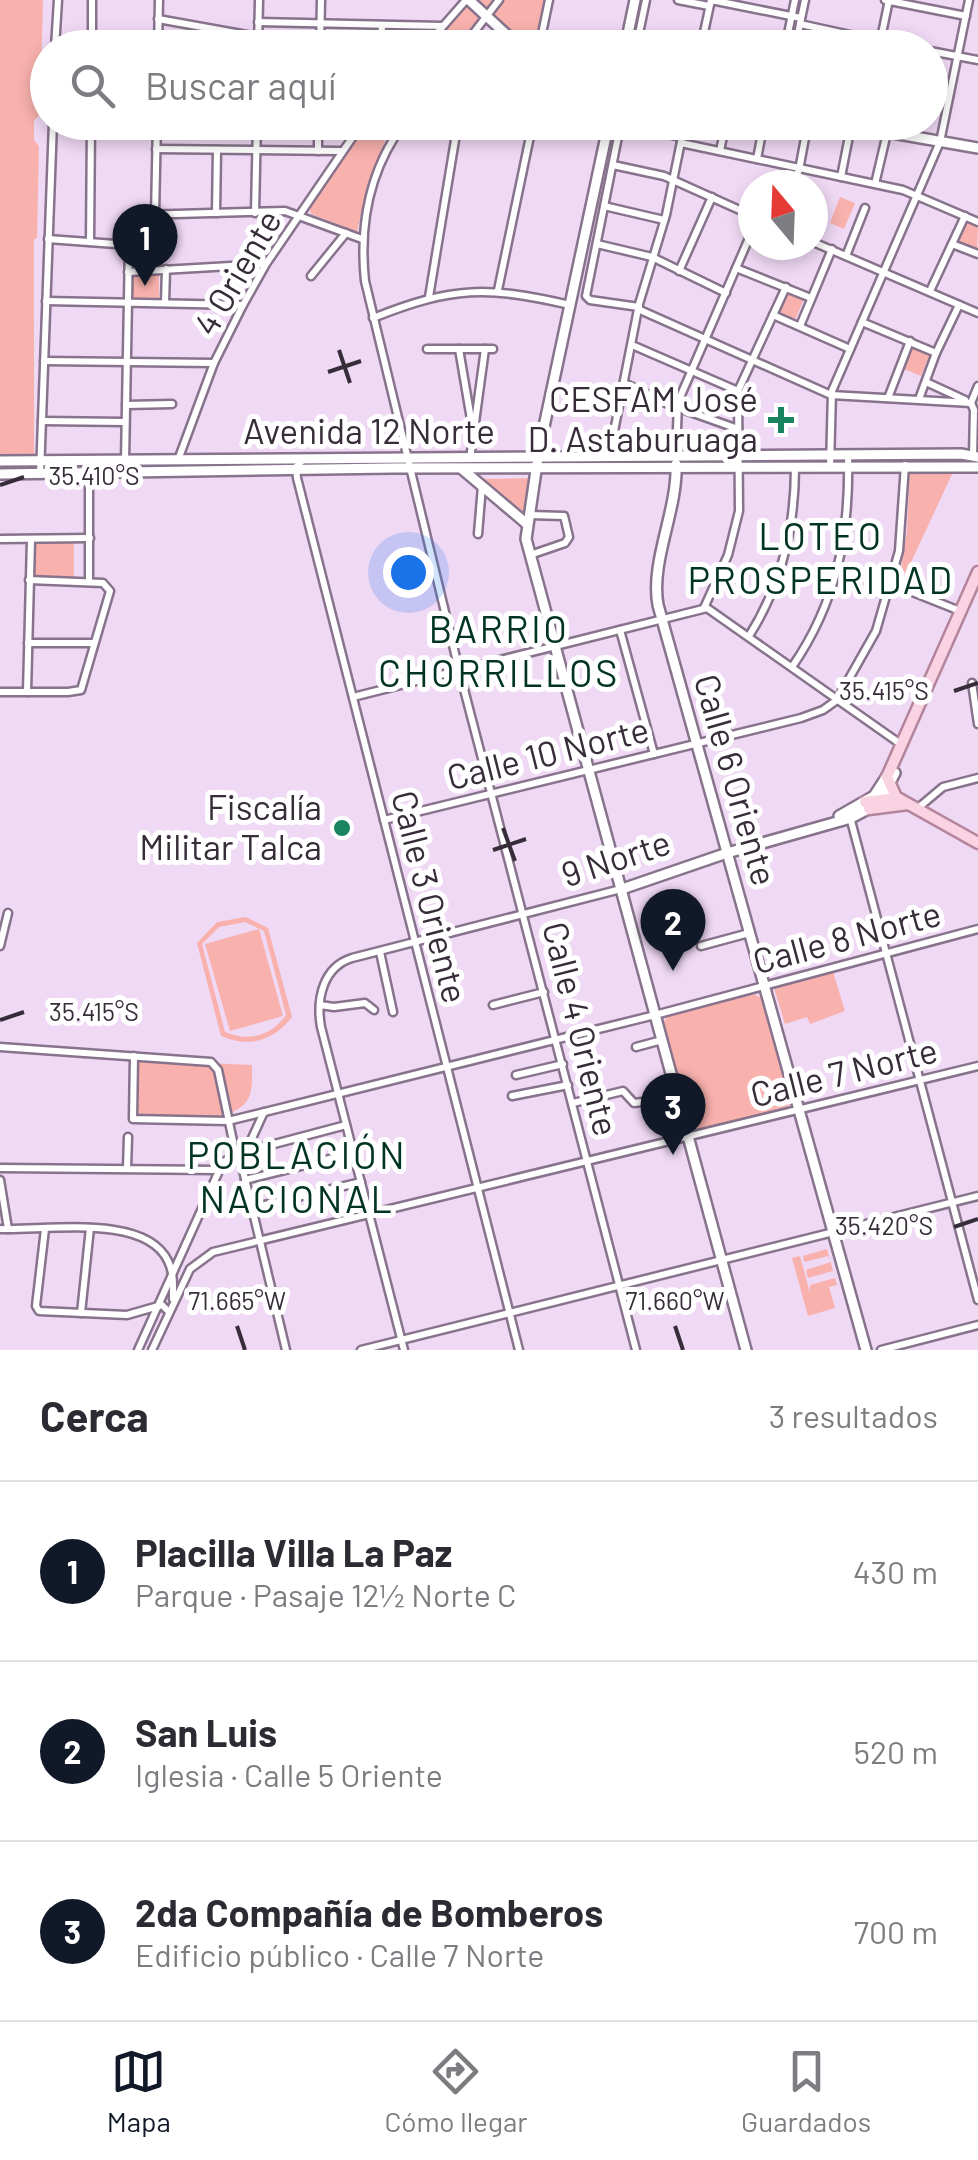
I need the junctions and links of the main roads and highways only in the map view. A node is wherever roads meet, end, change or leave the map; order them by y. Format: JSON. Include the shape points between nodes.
{"nodes":[{"id":1,"x":467,"y":0,"type":"edge"},
{"id":2,"x":635,"y":0,"type":"edge"},
{"id":3,"x":501,"y":30,"type":"edge"},
{"id":4,"x":629,"y":30,"type":"edge"},
{"id":5,"x":606,"y":140,"type":"edge"},
{"id":6,"x":928,"y":140,"type":"edge"},
{"id":7,"x":978,"y":148,"type":"edge"},
{"id":8,"x":976,"y":456,"type":"edge"},
{"id":9,"x":905,"y":460,"type":"junction"},
{"id":10,"x":0,"y":461,"type":"edge"},
{"id":11,"x":830,"y":461,"type":"junction"},
{"id":12,"x":676,"y":462,"type":"junction"},
{"id":13,"x":741,"y":462,"type":"junction"},
{"id":14,"x":408,"y":464,"type":"junction"},
{"id":15,"x":538,"y":464,"type":"junction"},
{"id":16,"x":978,"y":467,"type":"edge"},
{"id":17,"x":124,"y":468,"type":"junction"},
{"id":18,"x":462,"y":469,"type":"junction"},
{"id":19,"x":0,"y":474,"type":"edge"},
{"id":20,"x":528,"y":519,"type":"junction"},
{"id":21,"x":978,"y":572,"type":"edge"},
{"id":22,"x":893,"y":769,"type":"junction"},
{"id":23,"x":889,"y":786,"type":"junction"},
{"id":24,"x":882,"y":799,"type":"junction"},
{"id":25,"x":909,"y":804,"type":"junction"},
{"id":26,"x":867,"y":806,"type":"junction"},
{"id":27,"x":978,"y":843,"type":"edge"},
{"id":28,"x":727,"y":853,"type":"junction"},
{"id":29,"x":622,"y":888,"type":"junction"},
{"id":30,"x":746,"y":1350,"type":"edge"},
{"id":31,"x":866,"y":1350,"type":"edge"}],
"edges":[{"from":1,"to":3,"type":"main road"},
{"from":2,"to":4,"type":"main road"},
{"from":5,"to":15,"type":"main road"},
{"from":6,"to":7,"type":"main road"},
{"from":8,"to":9,"type":"main road","name":"Avenida 12 Norte"},
{"from":9,"to":11,"type":"main road","name":"Avenida 12 Norte"},
{"from":9,"to":16,"type":"main road","name":"Avenida 12 Norte"},
{"from":10,"to":17,"type":"main road","name":"Avenida 12 Norte"},
{"from":11,"to":13,"type":"main road","name":"Avenida 12 Norte"},
{"from":11,"to":13,"type":"main road","name":"Avenida 12 Norte","via":[[796,467]]},
{"from":12,"to":13,"type":"main road","name":"Avenida 12 Norte"},
{"from":12,"to":15,"type":"main road","name":"Avenida 12 Norte"},
{"from":12,"to":15,"type":"main road","name":"Avenida 12 Norte"},
{"from":12,"to":28,"type":"main road","name":"Calle 6 Oriente","via":[[656,585]]},
{"from":14,"to":15,"type":"main road","name":"Avenida 12 Norte"},
{"from":14,"to":17,"type":"main road","name":"Avenida 12 Norte"},
{"from":14,"to":17,"type":"main road","name":"Avenida 12 Norte","via":[[178,461]]},
{"from":14,"to":18,"type":"main road","name":"Avenida 12 Norte"},
{"from":15,"to":18,"type":"main road","name":"Avenida 12 Norte"},
{"from":15,"to":20,"type":"main road"},
{"from":17,"to":19,"type":"main road","name":"Avenida 12 Norte"},
{"from":18,"to":20,"type":"main road"},
{"from":20,"to":29,"type":"main road","via":[[530,555]]},
{"from":21,"to":22,"type":"main road"},
{"from":22,"to":23,"type":"main road"},
{"from":22,"to":25,"type":"main road"},
{"from":22,"to":26,"type":"main road"},
{"from":23,"to":24,"type":"main road"},
{"from":23,"to":25,"type":"main road"},
{"from":24,"to":25,"type":"main road"},
{"from":24,"to":26,"type":"main road"},
{"from":25,"to":26,"type":"main road"},
{"from":25,"to":27,"type":"main road"},
{"from":26,"to":28,"type":"main road","name":"9 Norte"},
{"from":28,"to":29,"type":"main road","name":"9 Norte"},
{"from":28,"to":31,"type":"main road","name":"Calle 6 Oriente"},
{"from":29,"to":30,"type":"main road"}]}
